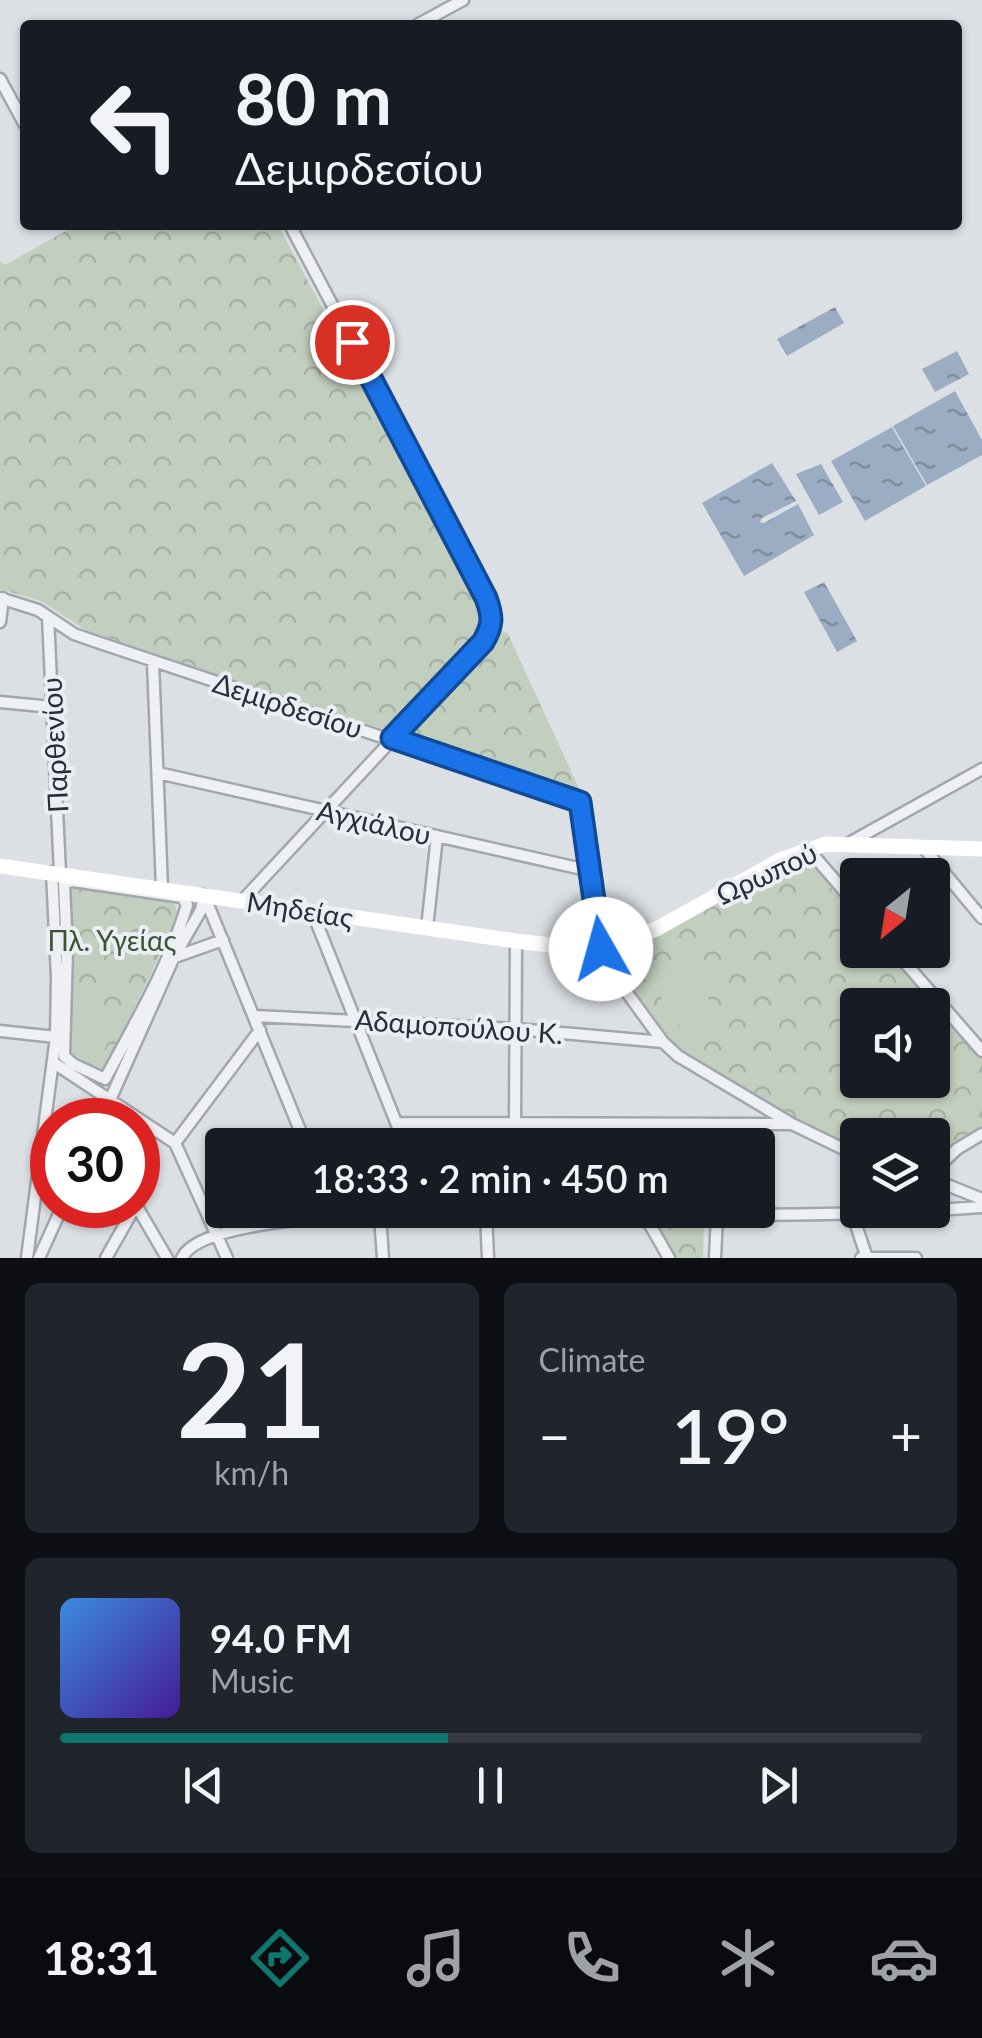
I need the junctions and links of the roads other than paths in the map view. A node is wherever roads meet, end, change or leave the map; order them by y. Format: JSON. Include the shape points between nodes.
{"nodes":[{"id":1,"x":463,"y":0,"type":"edge"},
{"id":2,"x":425,"y":20,"type":"edge"},
{"id":3,"x":0,"y":79,"type":"edge"},
{"id":4,"x":20,"y":116,"type":"edge"},
{"id":5,"x":293,"y":230,"type":"edge"},
{"id":6,"x":1,"y":598,"type":"edge"},
{"id":7,"x":48,"y":617,"type":"junction"},
{"id":8,"x":0,"y":622,"type":"edge"},
{"id":9,"x":153,"y":662,"type":"junction"},
{"id":10,"x":0,"y":702,"type":"edge"},
{"id":11,"x":52,"y":706,"type":"junction"},
{"id":12,"x":392,"y":738,"type":"junction"},
{"id":13,"x":982,"y":769,"type":"edge"},
{"id":14,"x":158,"y":773,"type":"junction"},
{"id":15,"x":326,"y":810,"type":"junction"},
{"id":16,"x":438,"y":836,"type":"junction"},
{"id":17,"x":848,"y":844,"type":"junction"},
{"id":18,"x":923,"y":847,"type":"junction"},
{"id":19,"x":808,"y":849,"type":"junction"},
{"id":20,"x":982,"y":850,"type":"edge"},
{"id":21,"x":0,"y":866,"type":"edge"},
{"id":22,"x":591,"y":871,"type":"junction"},
{"id":23,"x":56,"y":872,"type":"junction"},
{"id":24,"x":840,"y":887,"type":"edge"},
{"id":25,"x":162,"y":888,"type":"junction"},
{"id":26,"x":204,"y":895,"type":"junction"},
{"id":27,"x":242,"y":900,"type":"junction"},
{"id":28,"x":312,"y":912,"type":"junction"},
{"id":29,"x":982,"y":918,"type":"edge"},
{"id":30,"x":428,"y":928,"type":"junction"},
{"id":31,"x":223,"y":940,"type":"junction"},
{"id":32,"x":516,"y":941,"type":"junction"},
{"id":33,"x":601,"y":949,"type":"junction"},
{"id":34,"x":169,"y":960,"type":"junction"},
{"id":35,"x":910,"y":968,"type":"edge"},
{"id":36,"x":255,"y":1016,"type":"junction"},
{"id":37,"x":357,"y":1019,"type":"junction"},
{"id":38,"x":517,"y":1029,"type":"junction"},
{"id":39,"x":260,"y":1030,"type":"junction"},
{"id":40,"x":0,"y":1031,"type":"edge"},
{"id":41,"x":56,"y":1038,"type":"junction"},
{"id":42,"x":662,"y":1042,"type":"junction"},
{"id":43,"x":982,"y":1051,"type":"edge"},
{"id":44,"x":54,"y":1063,"type":"junction"},
{"id":45,"x":49,"y":1098,"type":"edge"},
{"id":46,"x":106,"y":1098,"type":"edge"},
{"id":47,"x":111,"y":1098,"type":"edge"},
{"id":48,"x":397,"y":1123,"type":"junction"},
{"id":49,"x":515,"y":1124,"type":"junction"},
{"id":50,"x":641,"y":1124,"type":"junction"},
{"id":51,"x":792,"y":1124,"type":"junction"},
{"id":52,"x":299,"y":1128,"type":"edge"},
{"id":53,"x":399,"y":1128,"type":"edge"},
{"id":54,"x":641,"y":1128,"type":"edge"},
{"id":55,"x":160,"y":1133,"type":"edge"},
{"id":56,"x":982,"y":1134,"type":"edge"},
{"id":57,"x":175,"y":1143,"type":"junction"},
{"id":58,"x":840,"y":1147,"type":"edge"},
{"id":59,"x":950,"y":1156,"type":"edge"},
{"id":60,"x":950,"y":1185,"type":"edge"},
{"id":61,"x":982,"y":1199,"type":"edge"},
{"id":62,"x":982,"y":1207,"type":"edge"},
{"id":63,"x":950,"y":1209,"type":"edge"},
{"id":64,"x":840,"y":1212,"type":"edge"},
{"id":65,"x":775,"y":1214,"type":"edge"},
{"id":66,"x":31,"y":1228,"type":"edge"},
{"id":67,"x":53,"y":1228,"type":"edge"},
{"id":68,"x":123,"y":1228,"type":"edge"},
{"id":69,"x":149,"y":1228,"type":"edge"},
{"id":70,"x":248,"y":1228,"type":"edge"},
{"id":71,"x":381,"y":1228,"type":"edge"},
{"id":72,"x":487,"y":1228,"type":"edge"},
{"id":73,"x":651,"y":1228,"type":"edge"},
{"id":74,"x":717,"y":1228,"type":"edge"},
{"id":75,"x":857,"y":1228,"type":"edge"},
{"id":76,"x":216,"y":1234,"type":"junction"},
{"id":77,"x":27,"y":1258,"type":"edge"},
{"id":78,"x":39,"y":1258,"type":"edge"},
{"id":79,"x":106,"y":1258,"type":"edge"},
{"id":80,"x":167,"y":1258,"type":"edge"},
{"id":81,"x":182,"y":1258,"type":"edge"},
{"id":82,"x":227,"y":1258,"type":"edge"},
{"id":83,"x":383,"y":1258,"type":"edge"},
{"id":84,"x":488,"y":1258,"type":"edge"},
{"id":85,"x":669,"y":1258,"type":"edge"},
{"id":86,"x":715,"y":1258,"type":"edge"},
{"id":87,"x":865,"y":1258,"type":"edge"},
{"id":88,"x":916,"y":1258,"type":"edge"}],
"edges":[{"from":1,"to":2,"type":"street"},
{"from":3,"to":4,"type":"street"},
{"from":5,"to":12,"type":"street","via":[[492,614],[483,642]]},
{"from":6,"to":7,"type":"street","name":"Δεμιρδεσίου"},
{"from":6,"to":8,"type":"street"},
{"from":7,"to":9,"type":"street","name":"Δεμιρδεσίου","via":[[74,634]]},
{"from":7,"to":11,"type":"street","name":"Παρθενίου"},
{"from":9,"to":12,"type":"street","name":"Δεμιρδεσίου"},
{"from":9,"to":14,"type":"street"},
{"from":10,"to":11,"type":"street"},
{"from":11,"to":23,"type":"street","name":"Παρθενίου"},
{"from":12,"to":15,"type":"street"},
{"from":12,"to":22,"type":"street","name":"Δεμιρδεσίου","via":[[580,802]]},
{"from":13,"to":17,"type":"street","name":"Ωρωπού"},
{"from":14,"to":15,"type":"street","name":"Αγχιάλου"},
{"from":14,"to":25,"type":"street"},
{"from":15,"to":16,"type":"street","name":"Αγχιάλου"},
{"from":15,"to":27,"type":"street"},
{"from":16,"to":22,"type":"street","name":"Αγχιάλου"},
{"from":16,"to":30,"type":"street"},
{"from":17,"to":18,"type":"street"},
{"from":17,"to":19,"type":"street","name":"Ωρωπού"},
{"from":18,"to":20,"type":"street"},
{"from":18,"to":29,"type":"street"},
{"from":19,"to":24,"type":"street"},
{"from":19,"to":33,"type":"street","name":"Ωρωπού","via":[[658,928]]},
{"from":21,"to":23,"type":"street","name":"Μηδείας"},
{"from":22,"to":33,"type":"street"},
{"from":23,"to":25,"type":"street","name":"Μηδείας"},
{"from":23,"to":41,"type":"street","name":"Παρθενίου"},
{"from":25,"to":26,"type":"street","name":"Μηδείας"},
{"from":26,"to":27,"type":"street","name":"Μηδείας"},
{"from":26,"to":31,"type":"street"},
{"from":26,"to":34,"type":"street"},
{"from":27,"to":28,"type":"street","name":"Μηδείας"},
{"from":28,"to":30,"type":"street","name":"Μηδείας"},
{"from":28,"to":37,"type":"street"},
{"from":30,"to":32,"type":"street","name":"Μηδείας"},
{"from":31,"to":34,"type":"street"},
{"from":31,"to":36,"type":"street"},
{"from":32,"to":33,"type":"street","name":"Μηδείας"},
{"from":32,"to":38,"type":"street"},
{"from":33,"to":42,"type":"street"},
{"from":34,"to":34,"type":"street","via":[[106,1079],[64,1056],[64,883],[182,896],[187,905]]},
{"from":34,"to":47,"type":"street"},
{"from":35,"to":43,"type":"street"},
{"from":36,"to":37,"type":"street","name":"Αδαμοπούλου Κ."},
{"from":36,"to":39,"type":"street"},
{"from":37,"to":38,"type":"street","name":"Αδαμοπούλου Κ."},
{"from":37,"to":48,"type":"street"},
{"from":38,"to":42,"type":"street","name":"Αδαμοπούλου Κ."},
{"from":38,"to":49,"type":"street"},
{"from":39,"to":52,"type":"street"},
{"from":39,"to":57,"type":"street"},
{"from":40,"to":41,"type":"street"},
{"from":41,"to":44,"type":"street","name":"Παρθενίου"},
{"from":42,"to":51,"type":"street"},
{"from":44,"to":45,"type":"street","name":"Παρθενίου"},
{"from":44,"to":46,"type":"street"},
{"from":48,"to":49,"type":"street"},
{"from":48,"to":53,"type":"street"},
{"from":49,"to":50,"type":"street"},
{"from":50,"to":51,"type":"street"},
{"from":50,"to":54,"type":"street"},
{"from":51,"to":58,"type":"street"},
{"from":55,"to":57,"type":"street"},
{"from":56,"to":59,"type":"street"},
{"from":57,"to":76,"type":"street"},
{"from":60,"to":61,"type":"street"},
{"from":62,"to":63,"type":"street"},
{"from":64,"to":65,"type":"street"},
{"from":66,"to":77,"type":"street","name":"Παρθενίου"},
{"from":67,"to":78,"type":"street"},
{"from":68,"to":79,"type":"street"},
{"from":69,"to":80,"type":"street"},
{"from":70,"to":76,"type":"street"},
{"from":71,"to":83,"type":"street"},
{"from":72,"to":84,"type":"street"},
{"from":73,"to":85,"type":"street"},
{"from":74,"to":86,"type":"street"},
{"from":75,"to":87,"type":"street"},
{"from":76,"to":81,"type":"street"},
{"from":76,"to":82,"type":"street"},
{"from":87,"to":88,"type":"street"}]}
